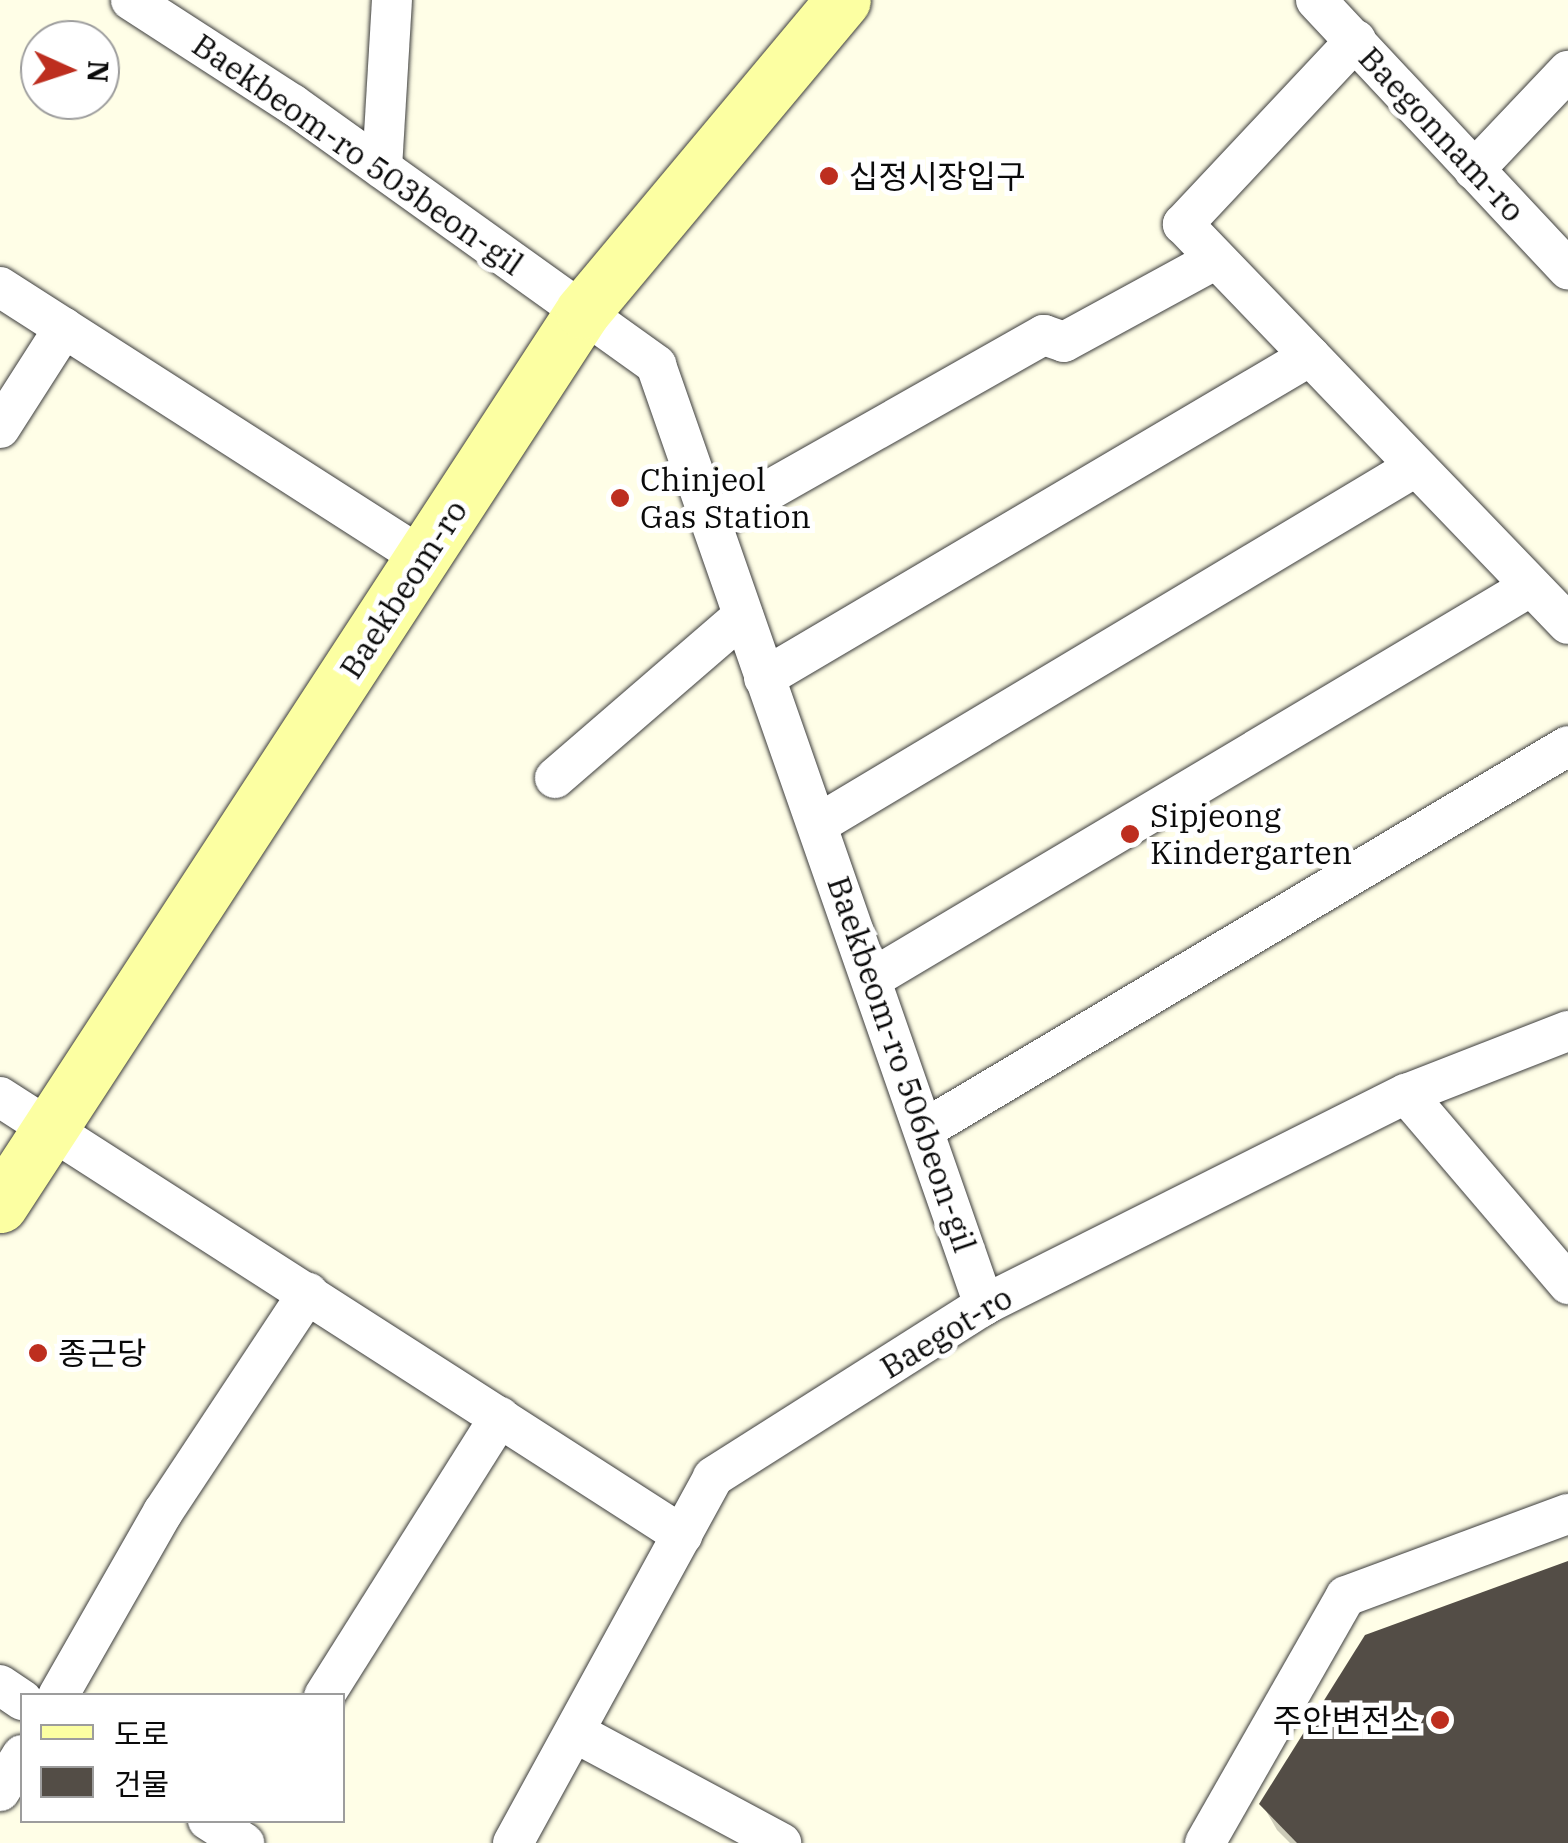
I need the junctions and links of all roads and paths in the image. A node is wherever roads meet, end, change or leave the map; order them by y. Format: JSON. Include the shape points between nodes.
{"nodes":[{"id":1,"x":132,"y":0,"type":"edge"},
{"id":2,"x":392,"y":0,"type":"edge"},
{"id":3,"x":843,"y":0,"type":"edge"},
{"id":4,"x":1316,"y":0,"type":"edge"},
{"id":5,"x":1356,"y":40,"type":"junction"},
{"id":6,"x":1568,"y":71,"type":"edge"},
{"id":7,"x":382,"y":168,"type":"junction"},
{"id":8,"x":1474,"y":170,"type":"junction"},
{"id":9,"x":1216,"y":259,"type":"junction"},
{"id":10,"x":1568,"y":268,"type":"edge"},
{"id":11,"x":0,"y":287,"type":"edge"},
{"id":12,"x":584,"y":311,"type":"junction"},
{"id":13,"x":64,"y":328,"type":"junction"},
{"id":14,"x":1310,"y":356,"type":"junction"},
{"id":15,"x":0,"y":428,"type":"edge"},
{"id":16,"x":1415,"y":468,"type":"junction"},
{"id":17,"x":713,"y":522,"type":"junction"},
{"id":18,"x":423,"y":558,"type":"junction"},
{"id":19,"x":1554,"y":606,"type":"edge"},
{"id":20,"x":744,"y":616,"type":"junction"},
{"id":21,"x":764,"y":678,"type":"junction"},
{"id":22,"x":1568,"y":746,"type":"edge"},
{"id":23,"x":555,"y":778,"type":"dead end"},
{"id":24,"x":820,"y":823,"type":"junction"},
{"id":25,"x":874,"y":978,"type":"junction"},
{"id":26,"x":1568,"y":1031,"type":"edge"},
{"id":27,"x":1406,"y":1094,"type":"junction"},
{"id":28,"x":0,"y":1097,"type":"edge"},
{"id":29,"x":925,"y":1129,"type":"junction"},
{"id":30,"x":50,"y":1132,"type":"junction"},
{"id":31,"x":0,"y":1205,"type":"edge"},
{"id":32,"x":1566,"y":1276,"type":"edge"},
{"id":33,"x":308,"y":1293,"type":"junction"},
{"id":34,"x":984,"y":1305,"type":"junction"},
{"id":35,"x":500,"y":1417,"type":"junction"},
{"id":36,"x":1568,"y":1514,"type":"edge"},
{"id":37,"x":682,"y":1536,"type":"junction"},
{"id":38,"x":60,"y":1693,"type":"edge"},
{"id":39,"x":326,"y":1693,"type":"edge"},
{"id":40,"x":576,"y":1733,"type":"junction"},
{"id":41,"x":20,"y":1757,"type":"edge"},
{"id":42,"x":0,"y":1790,"type":"edge"},
{"id":43,"x":513,"y":1843,"type":"edge"},
{"id":44,"x":781,"y":1843,"type":"edge"},
{"id":45,"x":1205,"y":1843,"type":"edge"}],
"edges":[{"from":1,"to":7,"type":"street","name":"Baekbeom-ro 503beon-gil"},
{"from":2,"to":7,"type":"street"},
{"from":3,"to":12,"type":"main road","name":"Baekbeom-ro"},
{"from":4,"to":5,"type":"street","name":"Baegonnam-ro"},
{"from":5,"to":8,"type":"street","name":"Baegonnam-ro"},
{"from":5,"to":9,"type":"street","via":[[1183,224]]},
{"from":6,"to":8,"type":"street"},
{"from":7,"to":12,"type":"street","name":"Baekbeom-ro 503beon-gil"},
{"from":8,"to":10,"type":"street","name":"Baegonnam-ro"},
{"from":9,"to":14,"type":"street"},
{"from":9,"to":17,"type":"street","via":[[1064,342],[1044,335]]},
{"from":11,"to":13,"type":"street"},
{"from":12,"to":17,"type":"street","name":"Baekbeom-ro 506beon-gil","via":[[656,365]]},
{"from":12,"to":18,"type":"main road","name":"Baekbeom-ro"},
{"from":13,"to":15,"type":"street"},
{"from":13,"to":18,"type":"street"},
{"from":14,"to":16,"type":"street"},
{"from":14,"to":21,"type":"street"},
{"from":16,"to":19,"type":"street"},
{"from":16,"to":24,"type":"street"},
{"from":17,"to":20,"type":"street","name":"Baekbeom-ro 506beon-gil"},
{"from":18,"to":30,"type":"main road","name":"Baekbeom-ro"},
{"from":19,"to":25,"type":"street"},
{"from":20,"to":21,"type":"street","name":"Baekbeom-ro 506beon-gil"},
{"from":20,"to":23,"type":"street"},
{"from":21,"to":24,"type":"street","name":"Baekbeom-ro 506beon-gil"},
{"from":22,"to":29,"type":"street"},
{"from":24,"to":25,"type":"street","name":"Baekbeom-ro 506beon-gil"},
{"from":25,"to":29,"type":"street","name":"Baekbeom-ro 506beon-gil"},
{"from":26,"to":27,"type":"street","name":"Baegot-ro"},
{"from":27,"to":32,"type":"street"},
{"from":27,"to":34,"type":"street","name":"Baegot-ro"},
{"from":28,"to":30,"type":"street"},
{"from":29,"to":34,"type":"street","name":"Baekbeom-ro 506beon-gil"},
{"from":30,"to":31,"type":"main road","name":"Baekbeom-ro"},
{"from":30,"to":33,"type":"street"},
{"from":33,"to":35,"type":"street"},
{"from":33,"to":38,"type":"street","via":[[163,1512]]},
{"from":34,"to":37,"type":"street","name":"Baegot-ro","via":[[713,1477]]},
{"from":35,"to":37,"type":"street"},
{"from":35,"to":39,"type":"street"},
{"from":36,"to":45,"type":"street","via":[[1346,1596]]},
{"from":37,"to":40,"type":"street","name":"Baegot-ro"},
{"from":40,"to":43,"type":"street","name":"Baegot-ro"},
{"from":40,"to":44,"type":"street"},
{"from":41,"to":42,"type":"street"}]}
